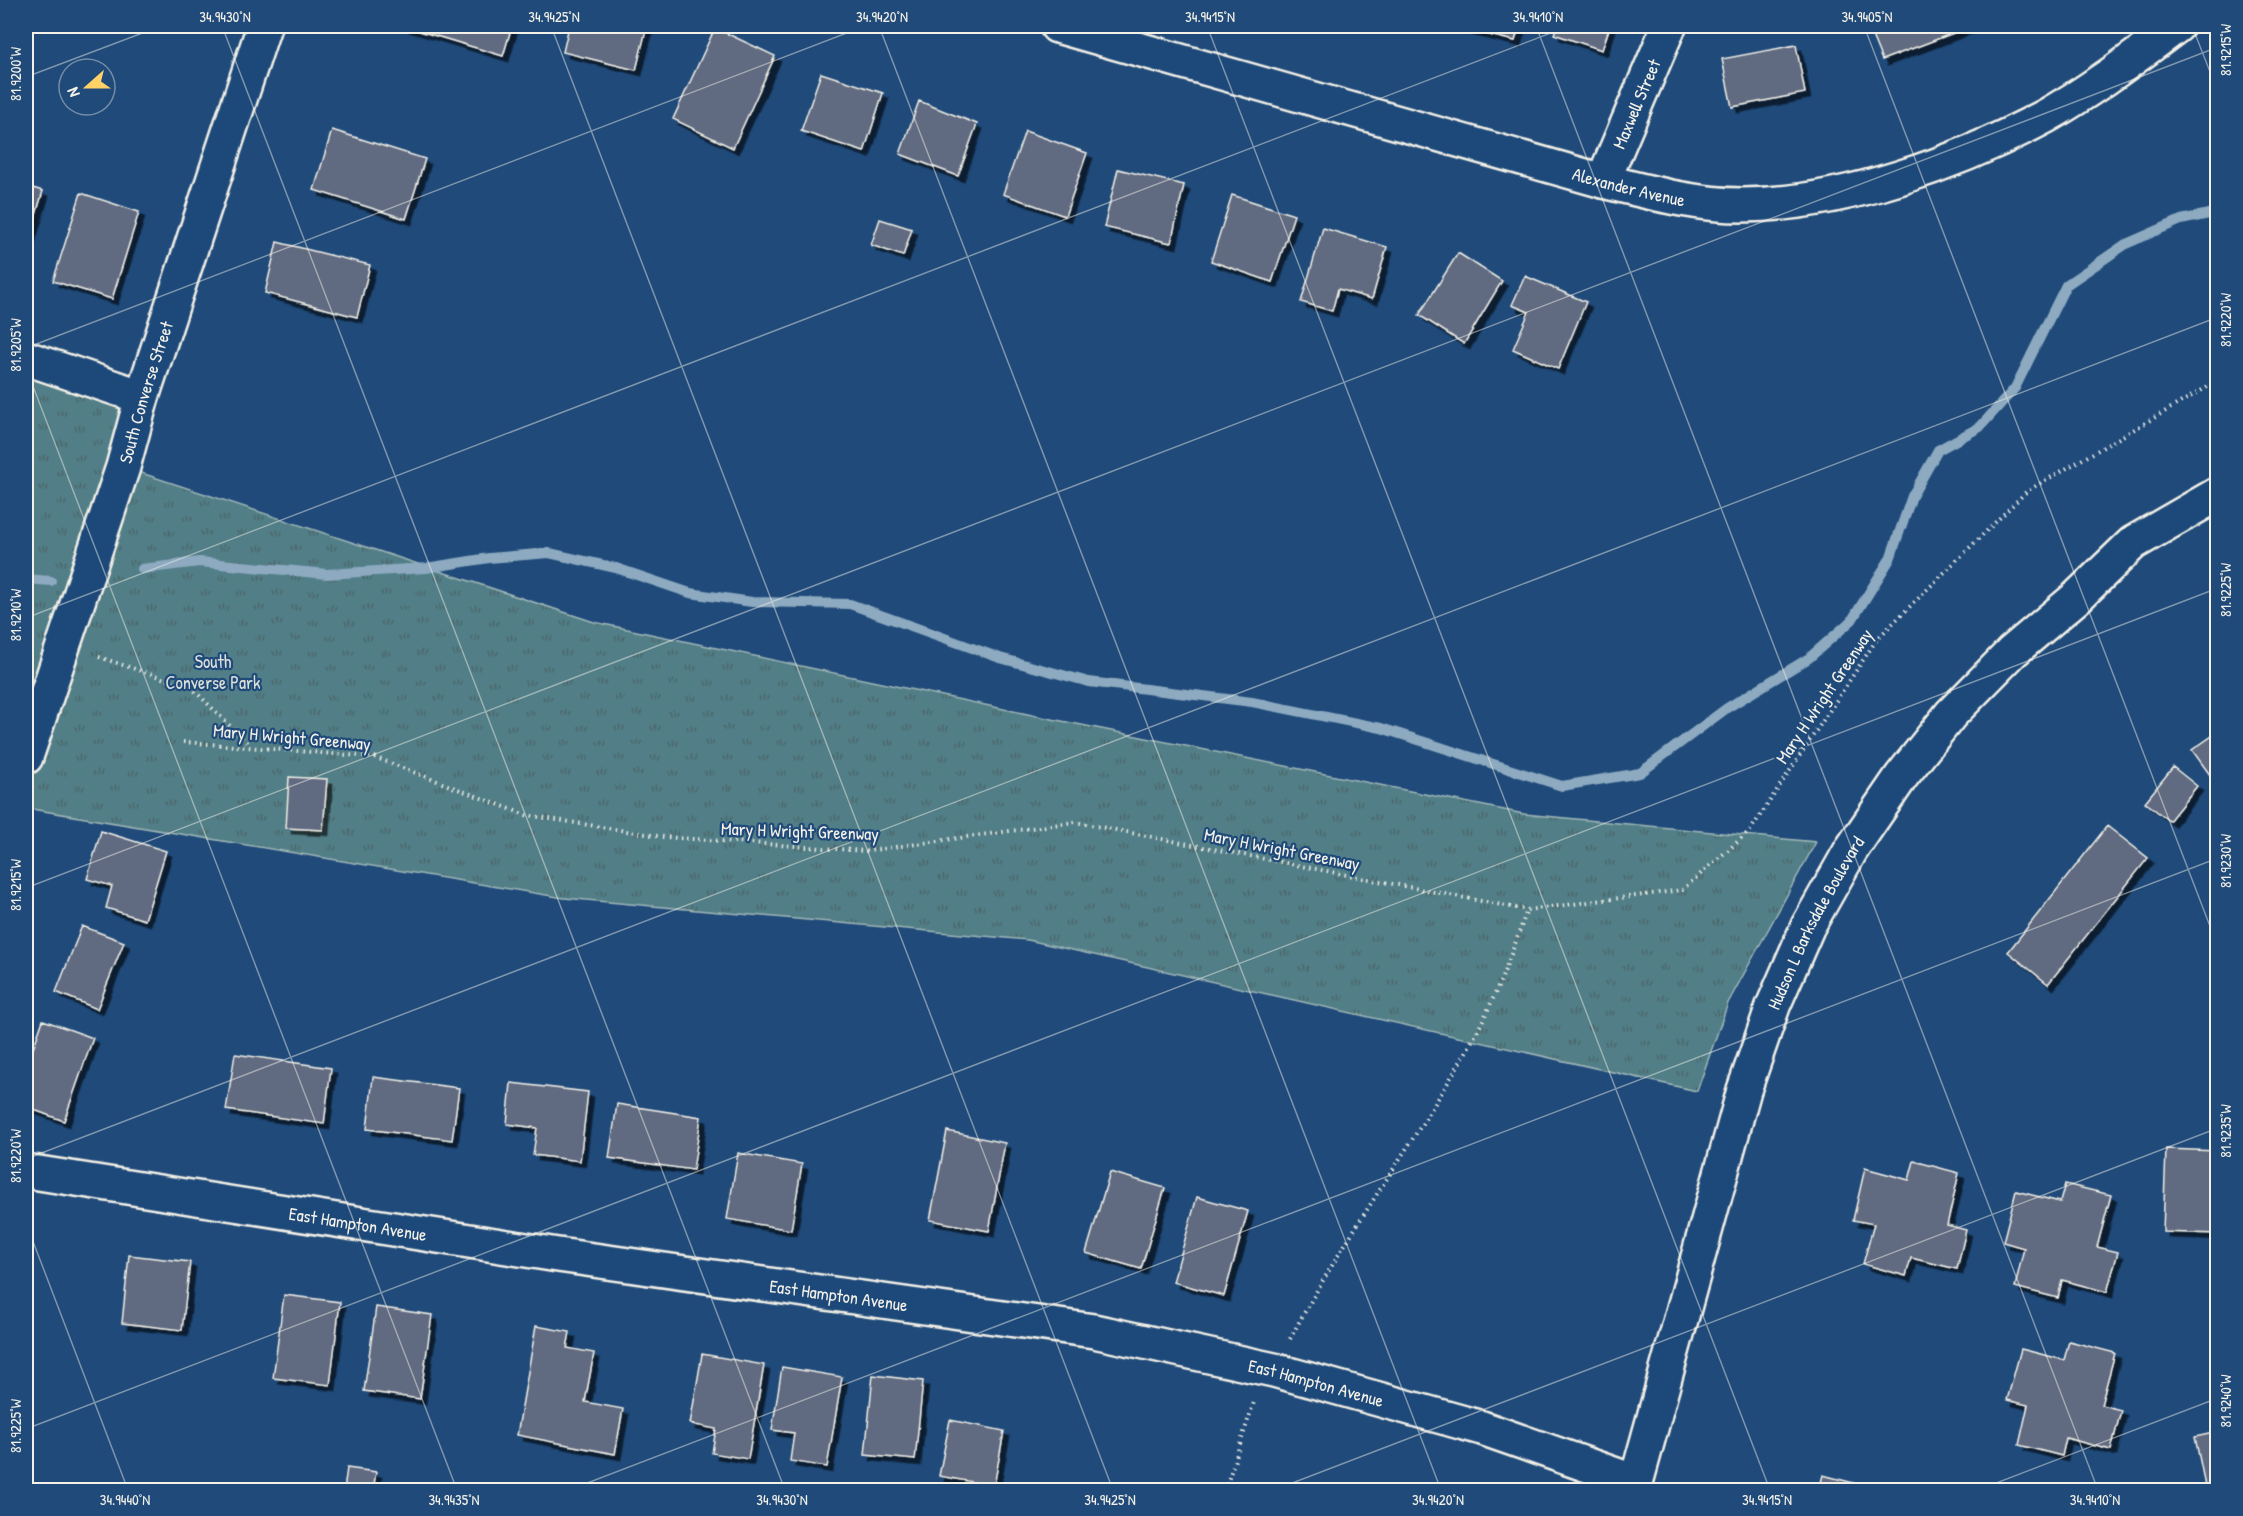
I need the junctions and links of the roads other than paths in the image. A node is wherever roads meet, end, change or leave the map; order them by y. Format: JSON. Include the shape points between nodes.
{"nodes":[{"id":1,"x":264,"y":26,"type":"edge"},
{"id":2,"x":1057,"y":26,"type":"edge"},
{"id":3,"x":1669,"y":26,"type":"edge"},
{"id":4,"x":2177,"y":26,"type":"edge"},
{"id":5,"x":1603,"y":181,"type":"junction"},
{"id":6,"x":26,"y":358,"type":"edge"},
{"id":7,"x":142,"y":397,"type":"junction"},
{"id":8,"x":2217,"y":494,"type":"edge"},
{"id":9,"x":26,"y":757,"type":"edge"},
{"id":10,"x":26,"y":1172,"type":"edge"},
{"id":11,"x":1635,"y":1486,"type":"edge"}],
"edges":[{"from":1,"to":7,"type":"street","name":"South Converse Street"},
{"from":2,"to":5,"type":"street","name":"Alexander Avenue"},
{"from":3,"to":5,"type":"street","name":"Maxwell Street"},
{"from":4,"to":5,"type":"street","name":"Alexander Avenue","via":[[2117,71],[2047,115],[2004,137],[1866,187],[1805,201],[1742,205],[1679,200]]},
{"from":6,"to":7,"type":"street"},
{"from":7,"to":9,"type":"street","name":"South Converse Street","via":[[123,467]]},
{"from":8,"to":11,"type":"street","name":"Hudson L Barksdale Boulevard","via":[[2133,543],[2013,652],[1951,714],[1851,850],[1808,926],[1773,1006],[1744,1090]]},
{"from":10,"to":11,"type":"street","name":"East Hampton Avenue","via":[[558,1255],[1094,1331],[1274,1370],[1482,1428]]}]}
